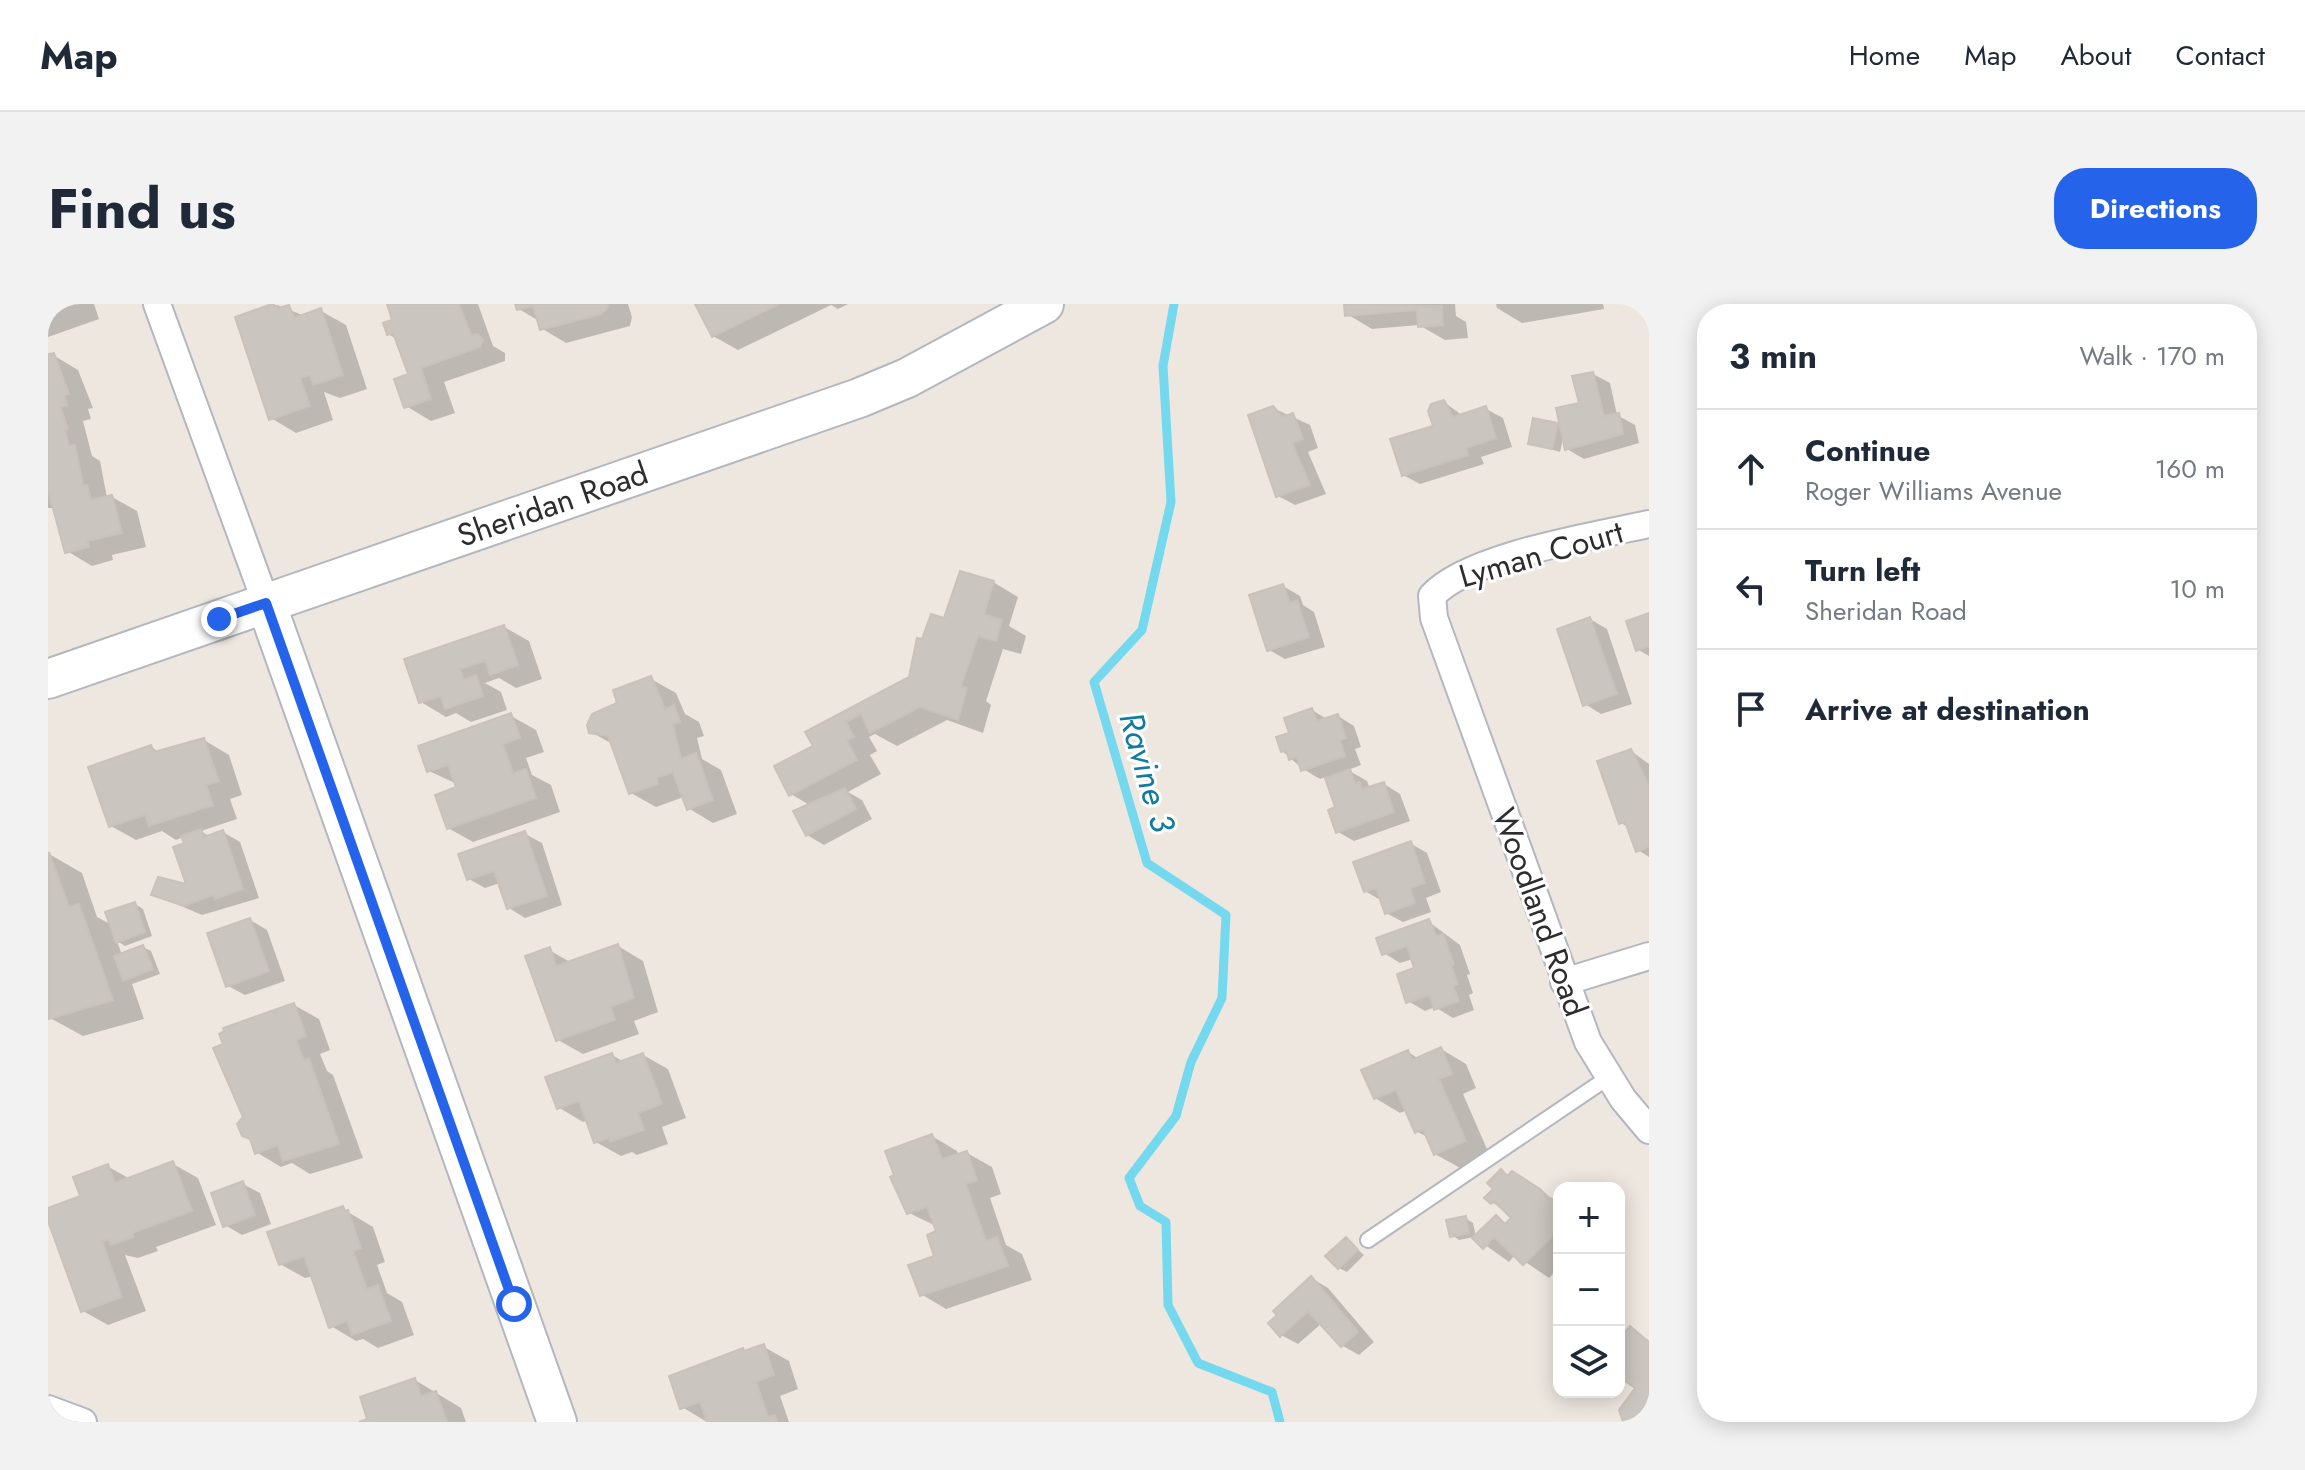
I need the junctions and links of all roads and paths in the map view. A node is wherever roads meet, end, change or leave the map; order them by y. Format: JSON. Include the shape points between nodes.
{"nodes":[{"id":1,"x":157,"y":304,"type":"edge"},
{"id":2,"x":1040,"y":306,"type":"edge"},
{"id":3,"x":1649,"y":524,"type":"edge"},
{"id":4,"x":266,"y":603,"type":"junction"},
{"id":5,"x":48,"y":679,"type":"edge"},
{"id":6,"x":1456,"y":681,"type":"joint"},
{"id":7,"x":1649,"y":956,"type":"edge"},
{"id":8,"x":1564,"y":982,"type":"junction"},
{"id":9,"x":1609,"y":1077,"type":"junction"},
{"id":10,"x":1649,"y":1130,"type":"edge"},
{"id":11,"x":1368,"y":1240,"type":"dead end"},
{"id":12,"x":48,"y":1409,"type":"edge"},
{"id":13,"x":83,"y":1422,"type":"edge"},
{"id":14,"x":557,"y":1422,"type":"edge"}],
"edges":[{"from":1,"to":4,"type":"street"},
{"from":2,"to":4,"type":"street","name":"Sheridan Road","via":[[859,398]]},
{"from":3,"to":6,"type":"street","name":"Lyman Court","via":[[1569,541],[1446,581],[1432,596],[1434,618]]},
{"from":4,"to":5,"type":"street","name":"Sheridan Road"},
{"from":4,"to":14,"type":"street"},
{"from":6,"to":8,"type":"street","name":"Woodland Road"},
{"from":7,"to":8,"type":"street"},
{"from":8,"to":9,"type":"street","name":"Woodland Road"},
{"from":9,"to":10,"type":"street","name":"Woodland Road"},
{"from":9,"to":11,"type":"lane"},
{"from":12,"to":13,"type":"street"}]}
